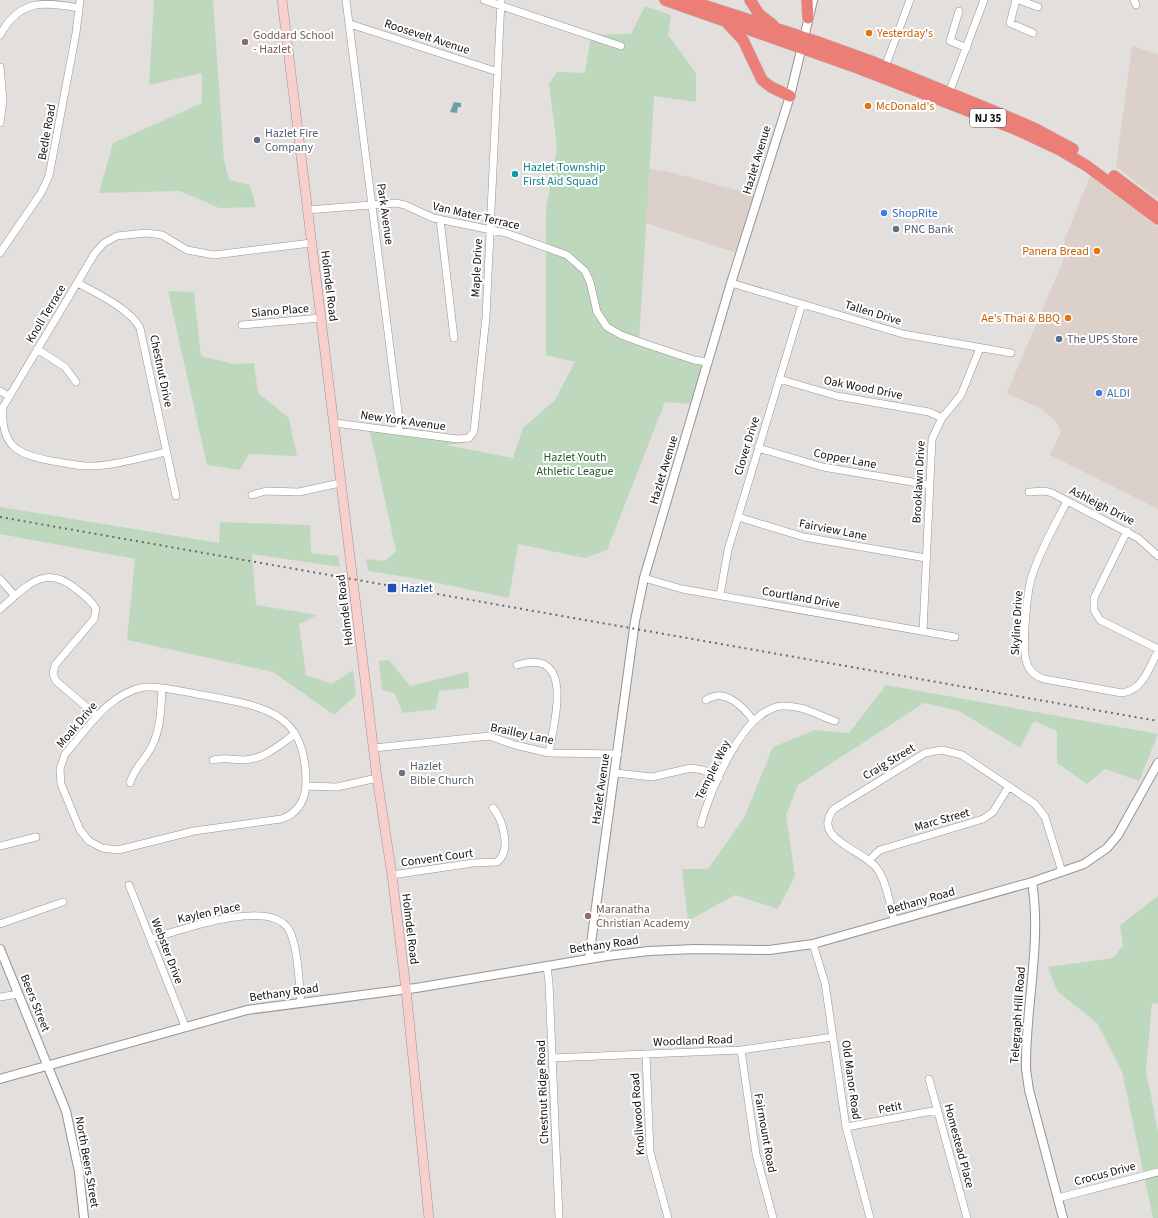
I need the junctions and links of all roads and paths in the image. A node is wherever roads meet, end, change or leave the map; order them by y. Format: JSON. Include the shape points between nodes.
{"nodes":[{"id":1,"x":80,"y":0,"type":"edge"},
{"id":2,"x":282,"y":0,"type":"edge"},
{"id":3,"x":346,"y":0,"type":"edge"},
{"id":4,"x":484,"y":0,"type":"edge"},
{"id":5,"x":665,"y":0,"type":"edge"},
{"id":6,"x":688,"y":0,"type":"edge"},
{"id":7,"x":750,"y":0,"type":"edge"},
{"id":8,"x":807,"y":0,"type":"edge"},
{"id":9,"x":813,"y":0,"type":"edge"},
{"id":10,"x":910,"y":0,"type":"edge"},
{"id":11,"x":984,"y":0,"type":"edge"},
{"id":12,"x":1016,"y":0,"type":"edge"},
{"id":13,"x":1019,"y":0,"type":"edge"},
{"id":14,"x":501,"y":3,"type":"edge"},
{"id":15,"x":1038,"y":6,"type":"dead end"},
{"id":16,"x":78,"y":8,"type":"junction"},
{"id":17,"x":959,"y":11,"type":"dead end"},
{"id":18,"x":808,"y":18,"type":"junction"},
{"id":19,"x":726,"y":23,"type":"junction"},
{"id":20,"x":350,"y":24,"type":"junction"},
{"id":21,"x":779,"y":29,"type":"junction"},
{"id":22,"x":1033,"y":33,"type":"dead end"},
{"id":23,"x":0,"y":35,"type":"edge"},
{"id":24,"x":802,"y":43,"type":"junction"},
{"id":25,"x":621,"y":46,"type":"dead end"},
{"id":26,"x":967,"y":48,"type":"junction"},
{"id":27,"x":0,"y":67,"type":"edge"},
{"id":28,"x":885,"y":67,"type":"junction"},
{"id":29,"x":498,"y":72,"type":"junction"},
{"id":30,"x":949,"y":93,"type":"junction"},
{"id":31,"x":790,"y":96,"type":"junction"},
{"id":32,"x":0,"y":123,"type":"edge"},
{"id":33,"x":372,"y":204,"type":"junction"},
{"id":34,"x":1158,"y":209,"type":"edge"},
{"id":35,"x":308,"y":210,"type":"junction"},
{"id":36,"x":440,"y":220,"type":"junction"},
{"id":37,"x":1158,"y":220,"type":"edge"},
{"id":38,"x":490,"y":229,"type":"junction"},
{"id":39,"x":311,"y":243,"type":"junction"},
{"id":40,"x":0,"y":254,"type":"edge"},
{"id":41,"x":78,"y":283,"type":"junction"},
{"id":42,"x":731,"y":283,"type":"junction"},
{"id":43,"x":802,"y":304,"type":"junction"},
{"id":44,"x":320,"y":318,"type":"junction"},
{"id":45,"x":242,"y":325,"type":"dead end"},
{"id":46,"x":454,"y":338,"type":"dead end"},
{"id":47,"x":980,"y":348,"type":"junction"},
{"id":48,"x":37,"y":349,"type":"junction"},
{"id":49,"x":1011,"y":353,"type":"dead end"},
{"id":50,"x":708,"y":362,"type":"junction"},
{"id":51,"x":779,"y":379,"type":"junction"},
{"id":52,"x":76,"y":382,"type":"dead end"},
{"id":53,"x":0,"y":391,"type":"edge"},
{"id":54,"x":9,"y":396,"type":"junction"},
{"id":55,"x":942,"y":418,"type":"junction"},
{"id":56,"x":335,"y":424,"type":"junction"},
{"id":57,"x":399,"y":432,"type":"junction"},
{"id":58,"x":1,"y":438,"type":"edge"},
{"id":59,"x":468,"y":438,"type":"joint"},
{"id":60,"x":758,"y":448,"type":"junction"},
{"id":61,"x":166,"y":452,"type":"junction"},
{"id":62,"x":340,"y":483,"type":"junction"},
{"id":63,"x":930,"y":485,"type":"junction"},
{"id":64,"x":1029,"y":492,"type":"dead end"},
{"id":65,"x":252,"y":495,"type":"dead end"},
{"id":66,"x":176,"y":496,"type":"dead end"},
{"id":67,"x":1067,"y":501,"type":"junction"},
{"id":68,"x":738,"y":517,"type":"junction"},
{"id":69,"x":1127,"y":531,"type":"junction"},
{"id":70,"x":1158,"y":556,"type":"edge"},
{"id":71,"x":926,"y":558,"type":"junction"},
{"id":72,"x":644,"y":578,"type":"junction"},
{"id":73,"x":0,"y":579,"type":"edge"},
{"id":74,"x":15,"y":596,"type":"junction"},
{"id":75,"x":720,"y":596,"type":"junction"},
{"id":76,"x":0,"y":609,"type":"edge"},
{"id":77,"x":923,"y":631,"type":"junction"},
{"id":78,"x":955,"y":637,"type":"dead end"},
{"id":79,"x":1158,"y":650,"type":"edge"},
{"id":80,"x":517,"y":665,"type":"dead end"},
{"id":81,"x":162,"y":688,"type":"junction"},
{"id":82,"x":706,"y":700,"type":"dead end"},
{"id":83,"x":98,"y":716,"type":"junction"},
{"id":84,"x":754,"y":721,"type":"junction"},
{"id":85,"x":835,"y":721,"type":"dead end"},
{"id":86,"x":295,"y":734,"type":"junction"},
{"id":87,"x":374,"y":748,"type":"junction"},
{"id":88,"x":549,"y":752,"type":"junction"},
{"id":89,"x":618,"y":754,"type":"junction"},
{"id":90,"x":213,"y":760,"type":"dead end"},
{"id":91,"x":1158,"y":763,"type":"edge"},
{"id":92,"x":616,"y":772,"type":"junction"},
{"id":93,"x":377,"y":778,"type":"junction"},
{"id":94,"x":719,"y":778,"type":"junction"},
{"id":95,"x":130,"y":783,"type":"dead end"},
{"id":96,"x":306,"y":786,"type":"junction"},
{"id":97,"x":1009,"y":786,"type":"junction"},
{"id":98,"x":493,"y":808,"type":"dead end"},
{"id":99,"x":701,"y":824,"type":"dead end"},
{"id":100,"x":36,"y":837,"type":"dead end"},
{"id":101,"x":0,"y":846,"type":"edge"},
{"id":102,"x":869,"y":860,"type":"junction"},
{"id":103,"x":1062,"y":872,"type":"junction"},
{"id":104,"x":392,"y":875,"type":"junction"},
{"id":105,"x":1032,"y":882,"type":"junction"},
{"id":106,"x":129,"y":885,"type":"dead end"},
{"id":107,"x":63,"y":902,"type":"dead end"},
{"id":108,"x":894,"y":920,"type":"junction"},
{"id":109,"x":0,"y":924,"type":"edge"},
{"id":110,"x":151,"y":939,"type":"junction"},
{"id":111,"x":813,"y":944,"type":"junction"},
{"id":112,"x":0,"y":949,"type":"edge"},
{"id":113,"x":589,"y":958,"type":"junction"},
{"id":114,"x":547,"y":966,"type":"junction"},
{"id":115,"x":406,"y":989,"type":"junction"},
{"id":116,"x":18,"y":994,"type":"junction"},
{"id":117,"x":0,"y":997,"type":"edge"},
{"id":118,"x":301,"y":1002,"type":"junction"},
{"id":119,"x":185,"y":1026,"type":"junction"},
{"id":120,"x":833,"y":1037,"type":"junction"},
{"id":121,"x":741,"y":1050,"type":"junction"},
{"id":122,"x":646,"y":1054,"type":"junction"},
{"id":123,"x":552,"y":1058,"type":"junction"},
{"id":124,"x":47,"y":1065,"type":"junction"},
{"id":125,"x":0,"y":1079,"type":"edge"},
{"id":126,"x":929,"y":1079,"type":"dead end"},
{"id":127,"x":938,"y":1110,"type":"junction"},
{"id":128,"x":846,"y":1127,"type":"junction"},
{"id":129,"x":1158,"y":1172,"type":"edge"},
{"id":130,"x":1058,"y":1198,"type":"junction"},
{"id":131,"x":84,"y":1218,"type":"edge"},
{"id":132,"x":429,"y":1218,"type":"edge"},
{"id":133,"x":559,"y":1218,"type":"edge"},
{"id":134,"x":668,"y":1218,"type":"edge"},
{"id":135,"x":773,"y":1218,"type":"edge"},
{"id":136,"x":870,"y":1218,"type":"edge"},
{"id":137,"x":967,"y":1218,"type":"edge"},
{"id":138,"x":1063,"y":1218,"type":"edge"}],
"edges":[{"from":1,"to":16,"type":"street","name":"Bedle Road"},
{"from":2,"to":35,"type":"main road","name":"Holmdel Road"},
{"from":3,"to":20,"type":"street","name":"Park Avenue"},
{"from":4,"to":14,"type":"street"},
{"from":5,"to":19,"type":"highway","number":"NJ 35"},
{"from":6,"to":21,"type":"highway","number":"NJ 35"},
{"from":7,"to":21,"type":"highway","via":[[759,14]]},
{"from":8,"to":18,"type":"highway"},
{"from":9,"to":18,"type":"street","name":"Hazlet Avenue"},
{"from":10,"to":28,"type":"street"},
{"from":11,"to":26,"type":"street"},
{"from":12,"to":22,"type":"street","via":[[1010,23]]},
{"from":13,"to":15,"type":"street"},
{"from":14,"to":25,"type":"street"},
{"from":14,"to":29,"type":"street","name":"Maple Drive"},
{"from":16,"to":23,"type":"street","via":[[51,2],[34,4],[19,11],[6,24]]},
{"from":16,"to":40,"type":"street","name":"Bedle Road","via":[[76,33],[49,176],[42,193]]},
{"from":17,"to":26,"type":"street","via":[[950,41]]},
{"from":18,"to":24,"type":"street","name":"Hazlet Avenue"},
{"from":19,"to":24,"type":"highway","number":"NJ 35"},
{"from":19,"to":31,"type":"highway","via":[[743,40],[762,80],[771,88]]},
{"from":20,"to":29,"type":"street","name":"Roosevelt Avenue"},
{"from":20,"to":33,"type":"street","name":"Park Avenue"},
{"from":21,"to":24,"type":"highway","number":"NJ 35"},
{"from":24,"to":28,"type":"highway","number":"NJ 35"},
{"from":24,"to":31,"type":"street","name":"Hazlet Avenue"},
{"from":24,"to":37,"type":"highway","number":"NJ 35","via":[[994,120],[1060,150],[1102,176]]},
{"from":26,"to":30,"type":"street"},
{"from":27,"to":32,"type":"street","via":[[3,100]]},
{"from":28,"to":30,"type":"highway","number":"NJ 35"},
{"from":29,"to":38,"type":"street","name":"Maple Drive"},
{"from":30,"to":34,"type":"highway","number":"NJ 35","via":[[1054,138],[1101,166]]},
{"from":31,"to":42,"type":"street","name":"Hazlet Avenue"},
{"from":33,"to":35,"type":"street","name":"Van Mater Terrace"},
{"from":33,"to":36,"type":"street","name":"Van Mater Terrace","via":[[400,203]]},
{"from":33,"to":57,"type":"street","name":"Park Avenue"},
{"from":35,"to":39,"type":"main road","name":"Holmdel Road"},
{"from":36,"to":38,"type":"street","name":"Van Mater Terrace"},
{"from":36,"to":46,"type":"street"},
{"from":38,"to":50,"type":"street","name":"Van Mater Terrace","via":[[558,251],[575,260],[589,278],[599,317],[612,331],[694,360]]},
{"from":38,"to":59,"type":"street","name":"Maple Drive","via":[[486,317],[475,423],[474,430]]},
{"from":39,"to":41,"type":"street","name":"Knoll Terrace","via":[[214,255],[187,250],[167,237],[157,234],[123,235],[110,239],[100,247]]},
{"from":39,"to":44,"type":"main road","name":"Holmdel Road"},
{"from":41,"to":48,"type":"street","name":"Knoll Terrace"},
{"from":41,"to":61,"type":"street","name":"Chestnut Drive","via":[[126,312],[137,323],[142,333]]},
{"from":42,"to":43,"type":"street","name":"Tallen Drive"},
{"from":42,"to":50,"type":"street","name":"Hazlet Avenue"},
{"from":43,"to":47,"type":"street","name":"Tallen Drive","via":[[903,334]]},
{"from":43,"to":51,"type":"street","name":"Clover Drive"},
{"from":44,"to":45,"type":"street","name":"Siano Place"},
{"from":44,"to":56,"type":"main road","name":"Holmdel Road"},
{"from":47,"to":49,"type":"street","name":"Tallen Drive"},
{"from":47,"to":55,"type":"street","name":"Brooklawn Drive","via":[[961,395]]},
{"from":48,"to":52,"type":"street","via":[[65,368]]},
{"from":48,"to":54,"type":"street","name":"Knoll Terrace"},
{"from":50,"to":72,"type":"street","name":"Hazlet Avenue"},
{"from":51,"to":55,"type":"street","name":"Oak Wood Drive","via":[[837,396],[928,412]]},
{"from":51,"to":60,"type":"street","name":"Clover Drive"},
{"from":53,"to":54,"type":"street"},
{"from":54,"to":58,"type":"street","name":"Knoll Terrace","via":[[1,415]]},
{"from":55,"to":63,"type":"street","name":"Brooklawn Drive","via":[[932,439]]},
{"from":56,"to":57,"type":"street","name":"New York Avenue"},
{"from":56,"to":62,"type":"main road","name":"Holmdel Road"},
{"from":57,"to":59,"type":"street","name":"New York Avenue","via":[[457,440]]},
{"from":58,"to":61,"type":"street","name":"Knoll Terrace","via":[[21,454],[83,466],[106,465]]},
{"from":60,"to":63,"type":"street","name":"Copper Lane","via":[[823,467]]},
{"from":60,"to":68,"type":"street","name":"Clover Drive"},
{"from":61,"to":66,"type":"street","name":"Chestnut Drive"},
{"from":62,"to":65,"type":"street","via":[[299,492],[266,491]]},
{"from":62,"to":87,"type":"main road","name":"Holmdel Road"},
{"from":63,"to":71,"type":"street","name":"Brooklawn Drive"},
{"from":64,"to":67,"type":"street","name":"Ashleigh Drive","via":[[1045,491]]},
{"from":67,"to":69,"type":"street","name":"Ashleigh Drive"},
{"from":67,"to":79,"type":"street","name":"Skyline Drive","via":[[1030,582],[1025,655],[1028,666],[1035,675],[1044,680],[1122,693],[1134,690],[1141,683]]},
{"from":68,"to":71,"type":"street","name":"Fairview Lane","via":[[804,537]]},
{"from":68,"to":75,"type":"street","name":"Clover Drive","via":[[728,550]]},
{"from":69,"to":70,"type":"street","name":"Ashleigh Drive","via":[[1144,542]]},
{"from":69,"to":79,"type":"street","via":[[1094,598],[1094,610],[1102,622]]},
{"from":71,"to":77,"type":"street","name":"Brooklawn Drive"},
{"from":72,"to":75,"type":"street","name":"Courtland Drive"},
{"from":72,"to":89,"type":"street","name":"Hazlet Avenue","via":[[635,621]]},
{"from":73,"to":74,"type":"street"},
{"from":74,"to":76,"type":"street"},
{"from":74,"to":83,"type":"street","via":[[32,582],[53,577],[68,583],[94,604],[94,619],[55,665],[53,674],[56,681]]},
{"from":75,"to":77,"type":"street","name":"Courtland Drive"},
{"from":77,"to":78,"type":"street","name":"Courtland Drive"},
{"from":80,"to":88,"type":"street","via":[[530,661],[539,662],[556,676],[558,690]]},
{"from":81,"to":83,"type":"street","name":"Moak Drive","via":[[144,687],[129,691],[115,698]]},
{"from":81,"to":86,"type":"street","name":"Moak Drive","via":[[261,707],[285,721]]},
{"from":81,"to":95,"type":"street","via":[[156,736],[148,753],[132,773]]},
{"from":82,"to":84,"type":"street","via":[[719,696],[730,698]]},
{"from":83,"to":96,"type":"street","name":"Moak Drive","via":[[64,757],[59,777],[80,830],[89,841],[102,848],[118,850],[194,831],[281,819],[291,815],[298,808],[304,799]]},
{"from":84,"to":85,"type":"street","name":"Templer Way","via":[[768,710],[785,706],[808,710]]},
{"from":84,"to":94,"type":"street","name":"Templer Way","via":[[736,746]]},
{"from":86,"to":90,"type":"street","via":[[269,753],[255,759],[226,757]]},
{"from":86,"to":96,"type":"street","name":"Moak Drive","via":[[306,758]]},
{"from":87,"to":88,"type":"street","name":"Brailley Lane","via":[[490,736],[515,745]]},
{"from":87,"to":93,"type":"main road","name":"Holmdel Road"},
{"from":88,"to":89,"type":"street","name":"Brailley Lane"},
{"from":89,"to":92,"type":"street","name":"Hazlet Avenue"},
{"from":91,"to":103,"type":"street","name":"Bethany Road","via":[[1114,841],[1092,860]]},
{"from":92,"to":94,"type":"street","via":[[652,777],[691,768],[703,770]]},
{"from":92,"to":113,"type":"street","name":"Hazlet Avenue"},
{"from":93,"to":96,"type":"street","via":[[337,787]]},
{"from":93,"to":104,"type":"main road","name":"Holmdel Road"},
{"from":94,"to":99,"type":"street","name":"Templer Way"},
{"from":97,"to":102,"type":"street","name":"Marc Street","via":[[992,812],[983,819],[880,850]]},
{"from":97,"to":102,"type":"street","name":"Craig Street","via":[[957,753],[934,751],[921,755],[834,809],[830,814],[827,824],[834,837]]},
{"from":97,"to":103,"type":"street","name":"Craig Street","via":[[1042,811]]},
{"from":98,"to":104,"type":"street","name":"Convent Court","via":[[502,825],[505,849],[500,860]]},
{"from":100,"to":101,"type":"street"},
{"from":102,"to":108,"type":"street","name":"Craig Street","via":[[881,874]]},
{"from":103,"to":105,"type":"street","name":"Bethany Road"},
{"from":104,"to":115,"type":"main road","name":"Holmdel Road"},
{"from":105,"to":108,"type":"street","name":"Bethany Road"},
{"from":105,"to":130,"type":"street","name":"Telegraph Hill Road","via":[[1036,903],[1035,937],[1026,1069],[1029,1090]]},
{"from":106,"to":110,"type":"street","name":"Webster Drive"},
{"from":107,"to":109,"type":"street"},
{"from":108,"to":111,"type":"street","name":"Bethany Road"},
{"from":110,"to":118,"type":"street","name":"Kaylen Place","via":[[232,918],[261,915],[272,917],[283,922],[292,936]]},
{"from":110,"to":119,"type":"street","name":"Webster Drive"},
{"from":111,"to":113,"type":"street","name":"Bethany Road","via":[[769,950],[649,951]]},
{"from":111,"to":120,"type":"street","name":"Old Manor Road","via":[[825,983]]},
{"from":112,"to":116,"type":"street","name":"Beers Street"},
{"from":113,"to":114,"type":"street","name":"Bethany Road"},
{"from":114,"to":115,"type":"street","name":"Bethany Road"},
{"from":114,"to":123,"type":"street","name":"Chestnut Ridge Road"},
{"from":115,"to":118,"type":"street","name":"Bethany Road"},
{"from":115,"to":132,"type":"main road","name":"Holmdel Road"},
{"from":116,"to":117,"type":"street"},
{"from":116,"to":124,"type":"street","name":"Beers Street"},
{"from":118,"to":119,"type":"street","name":"Bethany Road","via":[[247,1010]]},
{"from":119,"to":124,"type":"street","name":"Bethany Road"},
{"from":120,"to":121,"type":"street","name":"Woodland Road"},
{"from":120,"to":128,"type":"street","name":"Old Manor Road"},
{"from":121,"to":122,"type":"street","name":"Woodland Road"},
{"from":121,"to":135,"type":"street","name":"Fairmount Road","via":[[756,1154]]},
{"from":122,"to":123,"type":"street","name":"Woodland Road"},
{"from":122,"to":134,"type":"street","name":"Knollwood Road","via":[[650,1152]]},
{"from":123,"to":133,"type":"street","name":"Chestnut Ridge Road"},
{"from":124,"to":125,"type":"street","name":"Bethany Road"},
{"from":124,"to":131,"type":"street","name":"North Beers Street","via":[[71,1128]]},
{"from":126,"to":127,"type":"street","name":"Homestead Place"},
{"from":127,"to":128,"type":"street","name":"Petit"},
{"from":127,"to":137,"type":"street","name":"Homestead Place"},
{"from":128,"to":136,"type":"street","name":"Old Manor Road"},
{"from":129,"to":130,"type":"street","name":"Crocus Drive"},
{"from":130,"to":138,"type":"street","name":"Telegraph Hill Road"}]}
